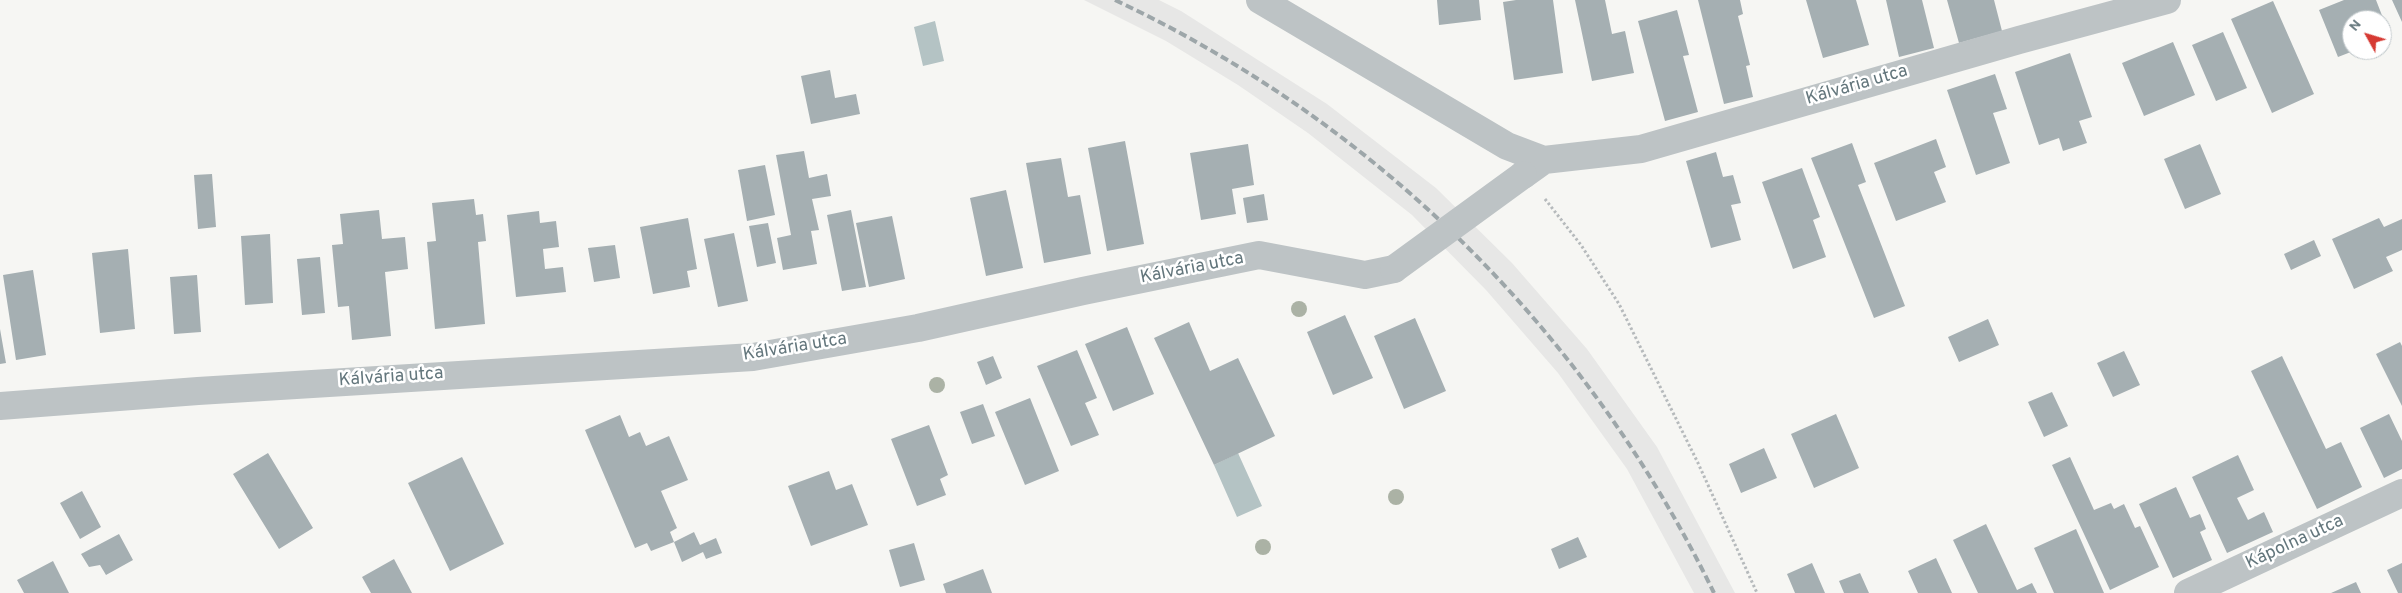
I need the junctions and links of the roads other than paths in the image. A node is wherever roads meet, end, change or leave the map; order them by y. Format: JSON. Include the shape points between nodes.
{"nodes":[{"id":1,"x":1260,"y":0,"type":"edge"},
{"id":2,"x":2167,"y":0,"type":"edge"},
{"id":3,"x":1534,"y":167,"type":"junction"},
{"id":4,"x":0,"y":406,"type":"edge"},
{"id":5,"x":2402,"y":493,"type":"edge"},
{"id":6,"x":2188,"y":593,"type":"edge"}],
"edges":[{"from":1,"to":3,"type":"street","name":"Kálvária utca","via":[[1508,146]]},
{"from":2,"to":3,"type":"street","name":"Kálvária utca","via":[[1641,149]]},
{"from":3,"to":4,"type":"street","name":"Kálvária utca","bridge":true,"via":[[1394,269],[1365,275],[1259,255],[1083,290],[918,328],[753,357],[237,388]]},
{"from":5,"to":6,"type":"street","name":"Kápolna utca"}]}
